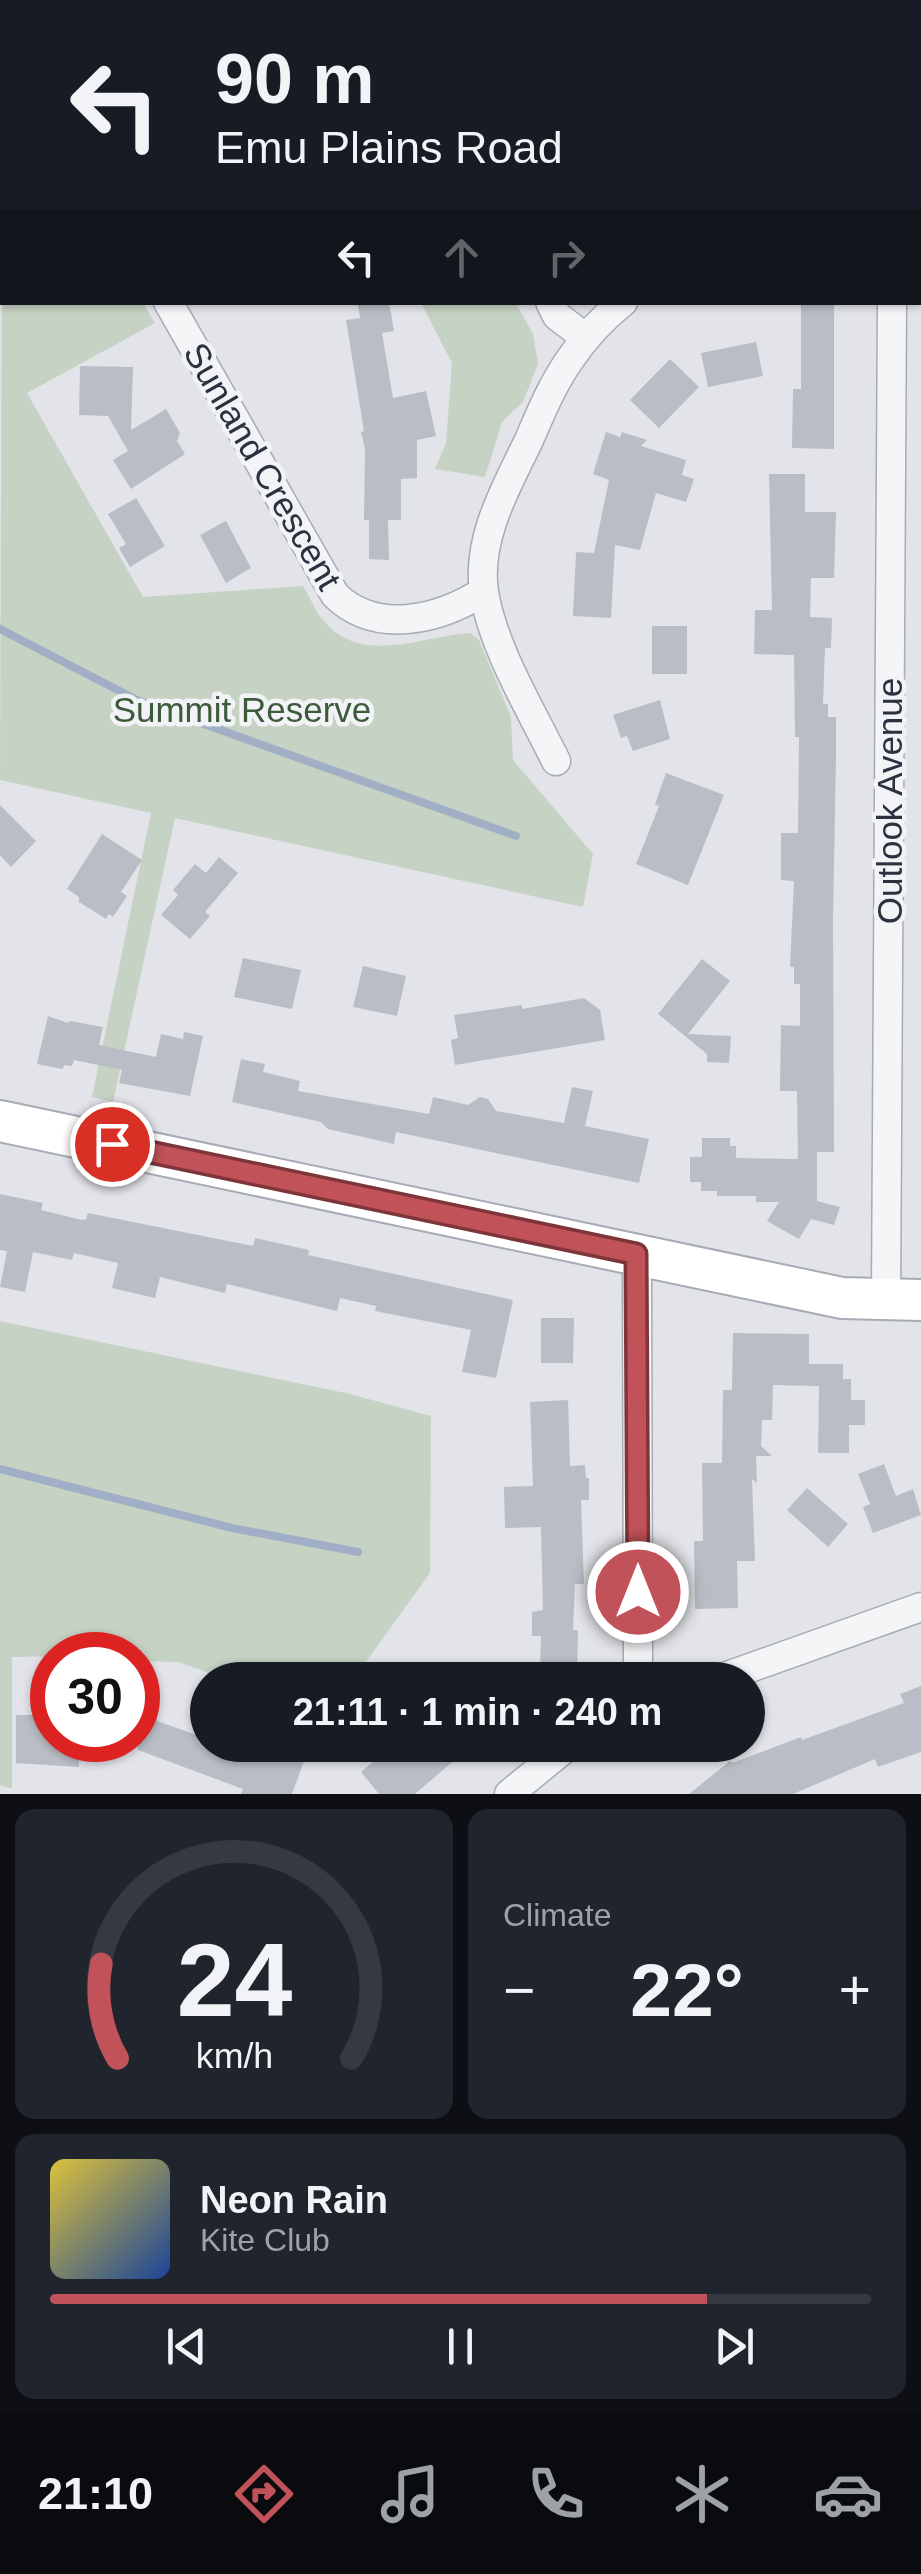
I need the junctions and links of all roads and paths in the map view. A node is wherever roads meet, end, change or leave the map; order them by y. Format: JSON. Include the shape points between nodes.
{"nodes":[{"id":1,"x":170,"y":305,"type":"edge"},
{"id":2,"x":552,"y":305,"type":"edge"},
{"id":3,"x":620,"y":305,"type":"edge"},
{"id":4,"x":892,"y":305,"type":"edge"},
{"id":5,"x":586,"y":338,"type":"junction"},
{"id":6,"x":484,"y":591,"type":"junction"},
{"id":7,"x":556,"y":761,"type":"dead end"},
{"id":8,"x":0,"y":1121,"type":"edge"},
{"id":9,"x":636,"y":1254,"type":"junction"},
{"id":10,"x":904,"y":1300,"type":"edge"},
{"id":11,"x":921,"y":1607,"type":"edge"},
{"id":12,"x":638,"y":1662,"type":"edge"},
{"id":13,"x":765,"y":1663,"type":"edge"},
{"id":14,"x":548,"y":1762,"type":"edge"},
{"id":15,"x":509,"y":1794,"type":"edge"}],
"edges":[{"from":1,"to":6,"type":"street","name":"Sunland Crescent","via":[[335,595],[370,616],[409,619],[462,607]]},
{"from":2,"to":5,"type":"street"},
{"from":3,"to":5,"type":"street"},
{"from":4,"to":10,"type":"street","name":"Outlook Avenue"},
{"from":5,"to":6,"type":"street","via":[[554,384],[500,501],[485,553]]},
{"from":6,"to":7,"type":"street","via":[[511,668]]},
{"from":8,"to":9,"type":"street"},
{"from":9,"to":10,"type":"street","via":[[842,1298]]},
{"from":9,"to":12,"type":"street"},
{"from":11,"to":13,"type":"street"},
{"from":14,"to":15,"type":"street"}]}
